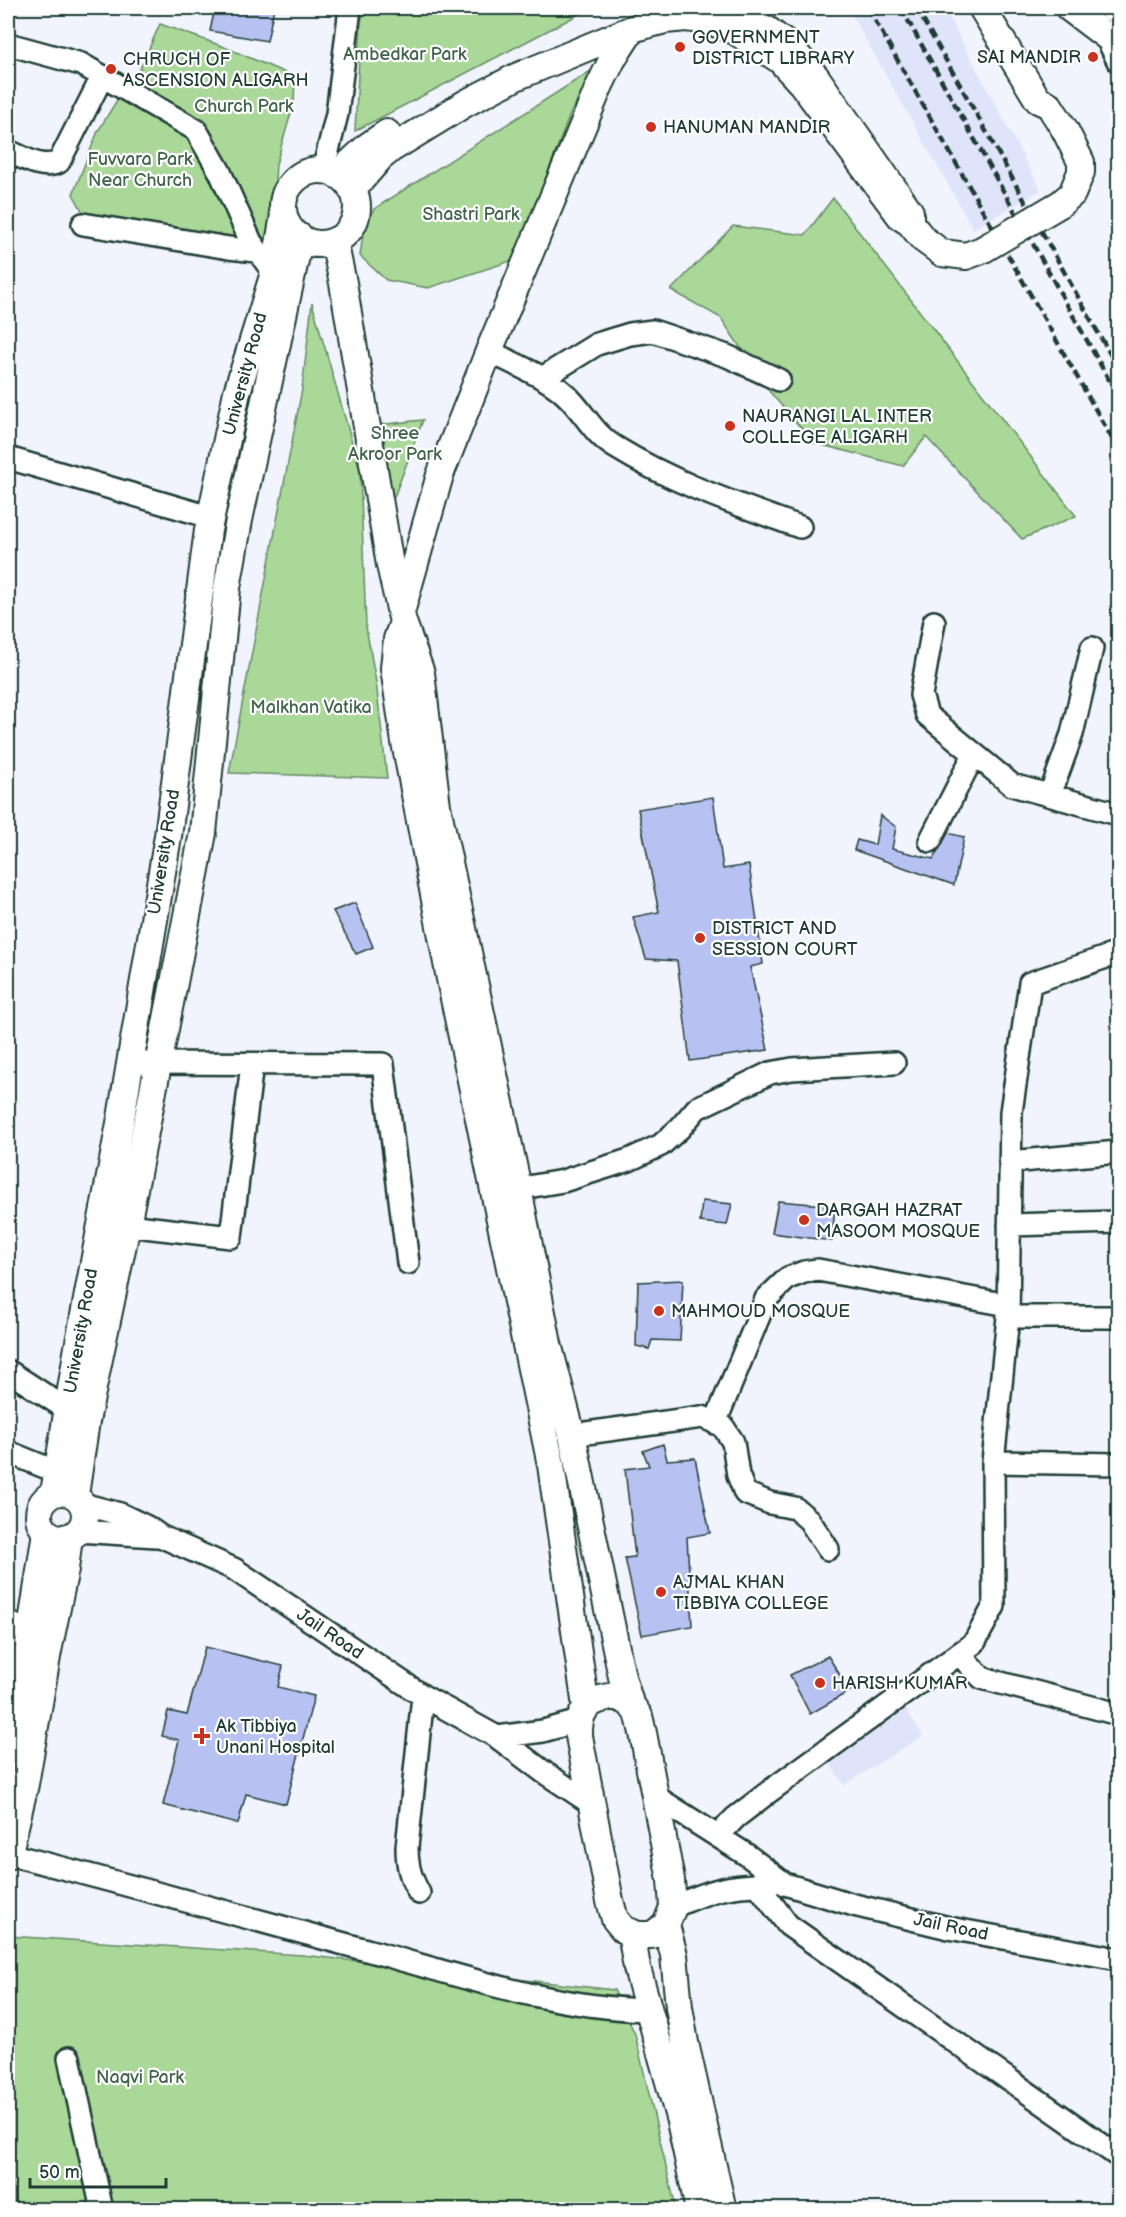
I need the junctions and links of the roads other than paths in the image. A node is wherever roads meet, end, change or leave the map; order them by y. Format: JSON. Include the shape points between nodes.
{"nodes":[{"id":1,"x":350,"y":8,"type":"edge"},
{"id":2,"x":650,"y":8,"type":"edge"},
{"id":3,"x":727,"y":8,"type":"edge"},
{"id":4,"x":982,"y":8,"type":"edge"},
{"id":5,"x":1000,"y":8,"type":"edge"},
{"id":6,"x":1069,"y":8,"type":"edge"},
{"id":7,"x":1112,"y":8,"type":"edge"},
{"id":8,"x":1119,"y":11,"type":"edge"},
{"id":9,"x":632,"y":29,"type":"junction"},
{"id":10,"x":1112,"y":38,"type":"edge"},
{"id":11,"x":8,"y":44,"type":"edge"},
{"id":12,"x":1119,"y":61,"type":"edge"},
{"id":13,"x":102,"y":77,"type":"junction"},
{"id":14,"x":1049,"y":105,"type":"junction"},
{"id":15,"x":8,"y":151,"type":"edge"},
{"id":16,"x":337,"y":179,"type":"junction"},
{"id":17,"x":284,"y":215,"type":"junction"},
{"id":18,"x":83,"y":224,"type":"dead end"},
{"id":19,"x":910,"y":224,"type":"junction"},
{"id":20,"x":300,"y":237,"type":"junction"},
{"id":21,"x":334,"y":241,"type":"junction"},
{"id":22,"x":256,"y":251,"type":"junction"},
{"id":23,"x":274,"y":273,"type":"junction"},
{"id":24,"x":489,"y":351,"type":"junction"},
{"id":25,"x":542,"y":378,"type":"junction"},
{"id":26,"x":779,"y":380,"type":"dead end"},
{"id":27,"x":8,"y":458,"type":"edge"},
{"id":28,"x":210,"y":517,"type":"junction"},
{"id":29,"x":800,"y":527,"type":"dead end"},
{"id":30,"x":402,"y":615,"type":"junction"},
{"id":31,"x":934,"y":622,"type":"dead end"},
{"id":32,"x":1092,"y":648,"type":"dead end"},
{"id":33,"x":974,"y":754,"type":"junction"},
{"id":34,"x":1050,"y":795,"type":"junction"},
{"id":35,"x":1119,"y":814,"type":"edge"},
{"id":36,"x":930,"y":841,"type":"dead end"},
{"id":37,"x":1119,"y":953,"type":"edge"},
{"id":38,"x":894,"y":1063,"type":"dead end"},
{"id":39,"x":130,"y":1064,"type":"junction"},
{"id":40,"x":159,"y":1064,"type":"junction"},
{"id":41,"x":252,"y":1064,"type":"junction"},
{"id":42,"x":1119,"y":1152,"type":"edge"},
{"id":43,"x":1010,"y":1161,"type":"junction"},
{"id":44,"x":506,"y":1190,"type":"junction"},
{"id":45,"x":1119,"y":1222,"type":"edge"},
{"id":46,"x":127,"y":1225,"type":"junction"},
{"id":47,"x":1009,"y":1225,"type":"junction"},
{"id":48,"x":408,"y":1263,"type":"dead end"},
{"id":49,"x":1008,"y":1311,"type":"junction"},
{"id":50,"x":1119,"y":1317,"type":"edge"},
{"id":51,"x":8,"y":1371,"type":"edge"},
{"id":52,"x":68,"y":1410,"type":"junction"},
{"id":53,"x":715,"y":1423,"type":"junction"},
{"id":54,"x":572,"y":1436,"type":"junction"},
{"id":55,"x":8,"y":1452,"type":"edge"},
{"id":56,"x":993,"y":1462,"type":"junction"},
{"id":57,"x":1119,"y":1464,"type":"edge"},
{"id":58,"x":67,"y":1491,"type":"junction"},
{"id":59,"x":64,"y":1534,"type":"junction"},
{"id":60,"x":160,"y":1536,"type":"junction"},
{"id":61,"x":828,"y":1549,"type":"dead end"},
{"id":62,"x":8,"y":1621,"type":"edge"},
{"id":63,"x":30,"y":1635,"type":"junction"},
{"id":64,"x":959,"y":1653,"type":"junction"},
{"id":65,"x":423,"y":1696,"type":"junction"},
{"id":66,"x":630,"y":1703,"type":"junction"},
{"id":67,"x":582,"y":1714,"type":"junction"},
{"id":68,"x":1119,"y":1714,"type":"edge"},
{"id":69,"x":497,"y":1737,"type":"junction"},
{"id":70,"x":8,"y":1751,"type":"edge"},
{"id":71,"x":656,"y":1797,"type":"junction"},
{"id":72,"x":592,"y":1804,"type":"junction"},
{"id":73,"x":718,"y":1836,"type":"junction"},
{"id":74,"x":8,"y":1855,"type":"edge"},
{"id":75,"x":757,"y":1884,"type":"junction"},
{"id":76,"x":786,"y":1884,"type":"junction"},
{"id":77,"x":419,"y":1893,"type":"dead end"},
{"id":78,"x":669,"y":1916,"type":"junction"},
{"id":79,"x":631,"y":1932,"type":"junction"},
{"id":80,"x":1119,"y":1959,"type":"edge"},
{"id":81,"x":649,"y":2010,"type":"junction"},
{"id":82,"x":69,"y":2058,"type":"dead end"},
{"id":83,"x":1119,"y":2156,"type":"edge"},
{"id":84,"x":102,"y":2210,"type":"edge"},
{"id":85,"x":699,"y":2210,"type":"edge"},
{"id":86,"x":723,"y":2210,"type":"edge"}],
"edges":[{"from":1,"to":16,"type":"street","via":[[337,114]]},
{"from":2,"to":16,"type":"main road","via":[[632,11],[517,59],[368,146]]},
{"from":3,"to":19,"type":"main road","via":[[790,47],[816,77],[910,212]]},
{"from":4,"to":14,"type":"main road","via":[[1038,100]]},
{"from":5,"to":14,"type":"main road","via":[[1051,94]]},
{"from":6,"to":10,"type":"main road"},
{"from":7,"to":8,"type":"main road"},
{"from":9,"to":16,"type":"main road","via":[[516,77]]},
{"from":9,"to":19,"type":"main road","via":[[686,18],[710,21],[752,40],[780,60],[802,84]]},
{"from":9,"to":24,"type":"main road","via":[[598,87]]},
{"from":10,"to":12,"type":"street"},
{"from":11,"to":13,"type":"street","via":[[81,64]]},
{"from":13,"to":15,"type":"street","via":[[59,162],[49,166],[36,164]]},
{"from":13,"to":22,"type":"street","via":[[196,130]]},
{"from":14,"to":19,"type":"main road","bridge":true,"via":[[1081,162],[1072,194],[966,256],[942,253]]},
{"from":16,"to":17,"type":"main road","via":[[313,171],[296,179],[285,194]]},
{"from":16,"to":21,"type":"main road","via":[[357,201],[356,220],[344,236]]},
{"from":17,"to":20,"type":"main road","via":[[291,231]]},
{"from":17,"to":23,"type":"main road","name":"University Road"},
{"from":18,"to":22,"type":"street"},
{"from":20,"to":21,"type":"main road","via":[[307,242]]},
{"from":20,"to":40,"type":"main road","name":"University Road","via":[[227,588],[203,833]]},
{"from":21,"to":30,"type":"main road"},
{"from":22,"to":23,"type":"street"},
{"from":23,"to":28,"type":"main road","name":"University Road","via":[[237,392]]},
{"from":24,"to":25,"type":"street"},
{"from":24,"to":30,"type":"main road","via":[[440,475]]},
{"from":25,"to":26,"type":"street","via":[[597,344],[653,331],[727,356]]},
{"from":25,"to":29,"type":"street","via":[[565,394],[613,446],[697,490]]},
{"from":27,"to":28,"type":"street"},
{"from":28,"to":39,"type":"main road","name":"University Road","via":[[168,836]]},
{"from":30,"to":44,"type":"main road","via":[[421,673],[437,806]]},
{"from":31,"to":33,"type":"street","via":[[921,695],[927,715]]},
{"from":32,"to":34,"type":"street","via":[[1072,734]]},
{"from":33,"to":34,"type":"street","via":[[1012,785]]},
{"from":33,"to":36,"type":"street"},
{"from":34,"to":35,"type":"street"},
{"from":37,"to":43,"type":"street","via":[[1030,983],[1011,1112]]},
{"from":38,"to":44,"type":"street","via":[[770,1073],[697,1108],[661,1145],[629,1160],[563,1180]]},
{"from":39,"to":40,"type":"street"},
{"from":39,"to":52,"type":"main road","name":"University Road"},
{"from":40,"to":41,"type":"street"},
{"from":40,"to":46,"type":"main road","name":"University Road"},
{"from":41,"to":46,"type":"street","via":[[231,1237]]},
{"from":41,"to":48,"type":"street","via":[[383,1064]]},
{"from":42,"to":43,"type":"street"},
{"from":43,"to":47,"type":"street"},
{"from":44,"to":54,"type":"main road"},
{"from":44,"to":67,"type":"main road","via":[[551,1465]]},
{"from":45,"to":47,"type":"street"},
{"from":46,"to":58,"type":"main road","name":"University Road","via":[[86,1421]]},
{"from":47,"to":49,"type":"street"},
{"from":49,"to":50,"type":"street"},
{"from":49,"to":53,"type":"street","via":[[818,1270],[788,1278],[766,1299]]},
{"from":49,"to":56,"type":"street"},
{"from":51,"to":52,"type":"street"},
{"from":52,"to":58,"type":"main road","name":"University Road"},
{"from":53,"to":54,"type":"street","via":[[702,1417]]},
{"from":53,"to":61,"type":"street","via":[[722,1425],[733,1442],[745,1493],[795,1508]]},
{"from":54,"to":66,"type":"main road"},
{"from":55,"to":58,"type":"street","name":"Jail Road"},
{"from":56,"to":57,"type":"street"},
{"from":56,"to":64,"type":"street","via":[[994,1606],[974,1643]]},
{"from":58,"to":59,"type":"main road","via":[[85,1513],[84,1523]]},
{"from":58,"to":59,"type":"main road","via":[[42,1503],[38,1518]]},
{"from":58,"to":60,"type":"street","name":"Jail Road"},
{"from":59,"to":60,"type":"street","name":"Jail Road"},
{"from":59,"to":63,"type":"main road"},
{"from":59,"to":74,"type":"main road","via":[[65,1569]]},
{"from":60,"to":65,"type":"street","name":"Jail Road","via":[[234,1569]]},
{"from":62,"to":63,"type":"street"},
{"from":63,"to":70,"type":"main road"},
{"from":64,"to":68,"type":"street","via":[[982,1678]]},
{"from":64,"to":73,"type":"street","via":[[735,1818]]},
{"from":65,"to":69,"type":"street","name":"Jail Road"},
{"from":65,"to":77,"type":"street","via":[[407,1847],[409,1872]]},
{"from":66,"to":67,"type":"main road","via":[[616,1696],[599,1698]]},
{"from":66,"to":71,"type":"main road","via":[[639,1716]]},
{"from":67,"to":69,"type":"street","via":[[543,1731]]},
{"from":67,"to":72,"type":"main road","via":[[579,1736]]},
{"from":69,"to":72,"type":"street","name":"Jail Road"},
{"from":71,"to":73,"type":"street","name":"Jail Road"},
{"from":71,"to":78,"type":"main road","via":[[671,1880]]},
{"from":72,"to":79,"type":"main road","via":[[612,1910],[624,1930]]},
{"from":73,"to":76,"type":"street","name":"Jail Road"},
{"from":74,"to":81,"type":"street","via":[[556,2000]]},
{"from":75,"to":76,"type":"street","name":"Jail Road"},
{"from":75,"to":78,"type":"street","name":"Jail Road","via":[[710,1891]]},
{"from":75,"to":83,"type":"street","via":[[788,1924]]},
{"from":76,"to":80,"type":"street","name":"Jail Road","via":[[949,1928]]},
{"from":78,"to":79,"type":"main road","via":[[652,1935]]},
{"from":78,"to":86,"type":"main road","via":[[685,2043]]},
{"from":79,"to":81,"type":"main road"},
{"from":81,"to":85,"type":"main road","via":[[680,2121]]},
{"from":82,"to":84,"type":"street"}]}
